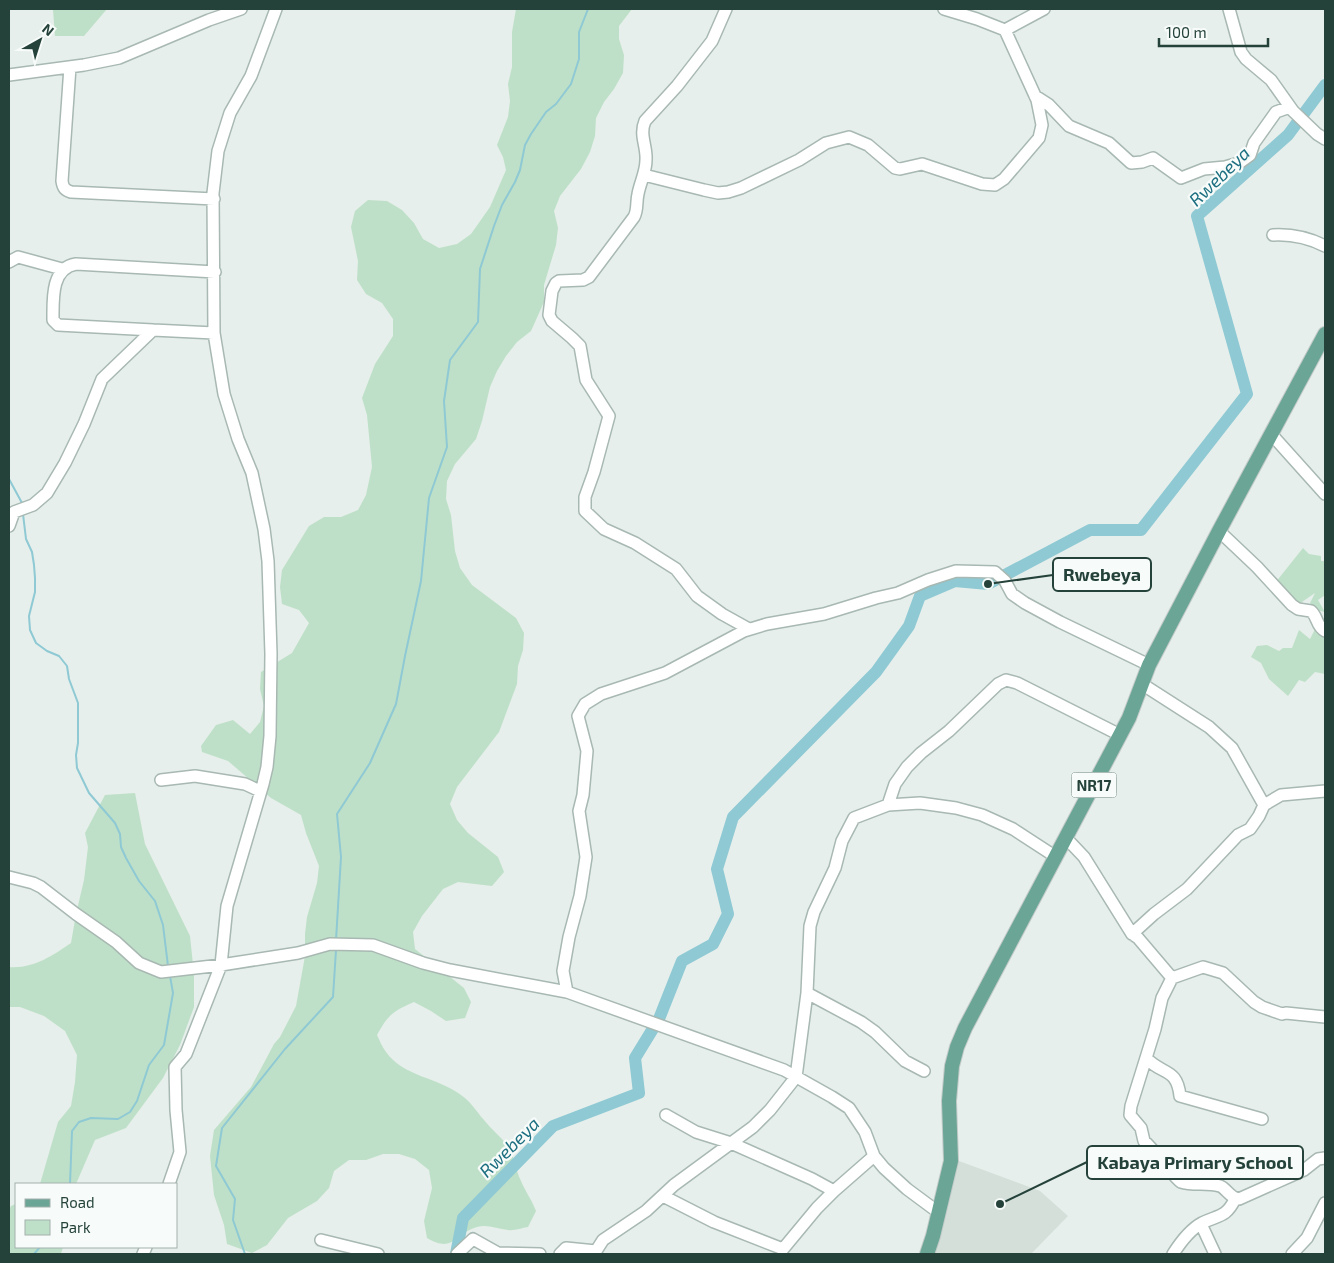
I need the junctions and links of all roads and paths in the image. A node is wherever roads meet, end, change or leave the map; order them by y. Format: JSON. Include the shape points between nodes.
{"nodes":[{"id":1,"x":241,"y":9,"type":"edge"},
{"id":2,"x":276,"y":9,"type":"edge"},
{"id":3,"x":726,"y":9,"type":"edge"},
{"id":4,"x":944,"y":9,"type":"edge"},
{"id":5,"x":1044,"y":9,"type":"edge"},
{"id":6,"x":1229,"y":9,"type":"edge"},
{"id":7,"x":977,"y":14,"type":"edge"},
{"id":8,"x":1004,"y":30,"type":"junction"},
{"id":9,"x":70,"y":67,"type":"junction"},
{"id":10,"x":9,"y":75,"type":"edge"},
{"id":11,"x":1035,"y":96,"type":"junction"},
{"id":12,"x":1292,"y":109,"type":"junction"},
{"id":13,"x":1321,"y":136,"type":"edge"},
{"id":14,"x":644,"y":174,"type":"junction"},
{"id":15,"x":214,"y":199,"type":"junction"},
{"id":16,"x":1273,"y":235,"type":"dead end"},
{"id":17,"x":1325,"y":246,"type":"edge"},
{"id":18,"x":9,"y":262,"type":"edge"},
{"id":19,"x":62,"y":269,"type":"junction"},
{"id":20,"x":214,"y":272,"type":"junction"},
{"id":21,"x":153,"y":330,"type":"junction"},
{"id":22,"x":214,"y":333,"type":"junction"},
{"id":23,"x":1325,"y":334,"type":"edge"},
{"id":24,"x":1272,"y":435,"type":"junction"},
{"id":25,"x":1325,"y":494,"type":"edge"},
{"id":26,"x":9,"y":526,"type":"edge"},
{"id":27,"x":1219,"y":531,"type":"junction"},
{"id":28,"x":749,"y":629,"type":"junction"},
{"id":29,"x":1325,"y":631,"type":"edge"},
{"id":30,"x":1149,"y":665,"type":"junction"},
{"id":31,"x":1142,"y":684,"type":"junction"},
{"id":32,"x":1120,"y":735,"type":"junction"},
{"id":33,"x":161,"y":780,"type":"dead end"},
{"id":34,"x":260,"y":791,"type":"junction"},
{"id":35,"x":1325,"y":791,"type":"edge"},
{"id":36,"x":888,"y":805,"type":"junction"},
{"id":37,"x":1264,"y":805,"type":"junction"},
{"id":38,"x":1066,"y":838,"type":"junction"},
{"id":39,"x":1056,"y":857,"type":"junction"},
{"id":40,"x":9,"y":878,"type":"edge"},
{"id":41,"x":1132,"y":934,"type":"junction"},
{"id":42,"x":221,"y":965,"type":"junction"},
{"id":43,"x":1172,"y":978,"type":"junction"},
{"id":44,"x":567,"y":992,"type":"junction"},
{"id":45,"x":807,"y":993,"type":"junction"},
{"id":46,"x":1325,"y":1016,"type":"edge"},
{"id":47,"x":1147,"y":1059,"type":"junction"},
{"id":48,"x":924,"y":1071,"type":"dead end"},
{"id":49,"x":796,"y":1077,"type":"junction"},
{"id":50,"x":666,"y":1116,"type":"dead end"},
{"id":51,"x":1262,"y":1119,"type":"dead end"},
{"id":52,"x":731,"y":1144,"type":"junction"},
{"id":53,"x":874,"y":1156,"type":"junction"},
{"id":54,"x":1325,"y":1158,"type":"edge"},
{"id":55,"x":169,"y":1183,"type":"edge"},
{"id":56,"x":834,"y":1191,"type":"junction"},
{"id":57,"x":663,"y":1196,"type":"junction"},
{"id":58,"x":1235,"y":1199,"type":"junction"},
{"id":59,"x":1325,"y":1202,"type":"edge"},
{"id":60,"x":938,"y":1212,"type":"junction"},
{"id":61,"x":1201,"y":1224,"type":"junction"},
{"id":62,"x":321,"y":1240,"type":"dead end"},
{"id":63,"x":598,"y":1252,"type":"edge"},
{"id":64,"x":378,"y":1254,"type":"edge"},
{"id":65,"x":458,"y":1254,"type":"edge"},
{"id":66,"x":540,"y":1254,"type":"edge"},
{"id":67,"x":560,"y":1254,"type":"edge"},
{"id":68,"x":927,"y":1254,"type":"edge"},
{"id":69,"x":1172,"y":1254,"type":"edge"},
{"id":70,"x":1215,"y":1254,"type":"edge"},
{"id":71,"x":1292,"y":1254,"type":"edge"}],
"edges":[{"from":1,"to":9,"type":"street","via":[[119,58]]},
{"from":2,"to":15,"type":"street","via":[[251,76],[230,114],[218,151]]},
{"from":3,"to":14,"type":"street","via":[[712,41],[642,128],[646,160]]},
{"from":4,"to":7,"type":"street"},
{"from":5,"to":8,"type":"street"},
{"from":6,"to":12,"type":"street","via":[[1241,52],[1271,80]]},
{"from":7,"to":8,"type":"street"},
{"from":8,"to":11,"type":"street"},
{"from":9,"to":10,"type":"street"},
{"from":9,"to":15,"type":"street","via":[[62,182],[66,191]]},
{"from":11,"to":12,"type":"street","via":[[1049,105],[1068,126],[1109,143],[1131,163],[1153,158],[1181,178],[1204,169],[1239,163],[1250,155],[1254,143],[1276,112]]},
{"from":11,"to":14,"type":"street","via":[[1041,118],[1039,138],[995,185],[982,184],[927,165],[895,168],[868,145],[849,137],[826,143],[799,160],[728,192],[718,193]]},
{"from":12,"to":13,"type":"street"},
{"from":14,"to":28,"type":"street","via":[[636,212],[594,273],[583,280],[559,281],[552,291],[550,318],[580,346],[586,380],[609,416],[585,497],[585,511],[604,529],[635,543],[676,569],[697,596]]},
{"from":15,"to":20,"type":"street"},
{"from":16,"to":17,"type":"street","via":[[1311,239]]},
{"from":18,"to":19,"type":"street","via":[[18,257]]},
{"from":19,"to":20,"type":"street","via":[[76,264]]},
{"from":19,"to":21,"type":"street","via":[[56,280],[55,323]]},
{"from":20,"to":22,"type":"street"},
{"from":21,"to":22,"type":"street"},
{"from":21,"to":26,"type":"street","via":[[102,379],[84,424],[47,493],[33,505],[14,512]]},
{"from":22,"to":34,"type":"street","via":[[224,394],[252,473],[268,561],[270,736],[267,767]]},
{"from":23,"to":24,"type":"main road","number":"NR17"},
{"from":24,"to":25,"type":"street"},
{"from":24,"to":27,"type":"main road","number":"NR17"},
{"from":27,"to":29,"type":"street","via":[[1292,605],[1312,610]]},
{"from":27,"to":30,"type":"main road","number":"NR17"},
{"from":28,"to":30,"type":"street","via":[[824,614],[898,593],[956,571],[994,572],[1005,581],[1012,594],[1025,602]]},
{"from":28,"to":44,"type":"street","via":[[665,673],[601,694],[585,704],[578,716],[587,751],[580,811],[586,857],[563,970]]},
{"from":30,"to":31,"type":"main road","number":"NR17"},
{"from":31,"to":32,"type":"main road","number":"NR17"},
{"from":31,"to":37,"type":"street","via":[[1210,727],[1232,748]]},
{"from":32,"to":36,"type":"street","via":[[1006,680],[920,753],[895,784]]},
{"from":32,"to":38,"type":"main road","number":"NR17"},
{"from":33,"to":34,"type":"street","via":[[196,776],[245,784]]},
{"from":34,"to":42,"type":"street","via":[[226,911]]},
{"from":35,"to":37,"type":"street","via":[[1281,795]]},
{"from":36,"to":39,"type":"street","via":[[920,803],[982,815],[1013,829]]},
{"from":36,"to":45,"type":"street","via":[[854,818],[842,841],[835,868],[810,926]]},
{"from":37,"to":41,"type":"street","via":[[1250,829],[1238,835],[1187,889]]},
{"from":38,"to":39,"type":"main road","number":"NR17"},
{"from":38,"to":41,"type":"street","via":[[1084,857]]},
{"from":39,"to":60,"type":"main road","number":"NR17","via":[[957,1047],[949,1101],[951,1161]]},
{"from":40,"to":42,"type":"street","via":[[41,887],[149,968],[161,972]]},
{"from":41,"to":43,"type":"street"},
{"from":42,"to":44,"type":"street","via":[[298,953],[330,944],[361,944],[385,948],[450,970]]},
{"from":42,"to":55,"type":"street","via":[[186,1054],[175,1067],[180,1152]]},
{"from":43,"to":46,"type":"street","via":[[1203,967],[1223,973],[1262,1007],[1282,1014]]},
{"from":43,"to":47,"type":"street","via":[[1162,998]]},
{"from":44,"to":49,"type":"street"},
{"from":45,"to":48,"type":"street","via":[[861,1022],[904,1060]]},
{"from":45,"to":49,"type":"street"},
{"from":47,"to":51,"type":"street","via":[[1178,1081],[1180,1096]]},
{"from":47,"to":58,"type":"street","via":[[1130,1115],[1142,1128],[1144,1141],[1178,1181],[1222,1187]]},
{"from":49,"to":52,"type":"street","via":[[770,1110]]},
{"from":49,"to":53,"type":"street","via":[[849,1108],[860,1122]]},
{"from":50,"to":52,"type":"street","via":[[696,1132]]},
{"from":52,"to":56,"type":"street"},
{"from":52,"to":57,"type":"street"},
{"from":53,"to":56,"type":"street"},
{"from":53,"to":60,"type":"street","via":[[907,1189]]},
{"from":54,"to":58,"type":"street"},
{"from":56,"to":57,"type":"street","via":[[783,1249],[714,1222]]},
{"from":57,"to":63,"type":"street","via":[[603,1240]]},
{"from":58,"to":61,"type":"street","via":[[1222,1216]]},
{"from":59,"to":71,"type":"street","via":[[1307,1238]]},
{"from":60,"to":68,"type":"main road","number":"NR17"},
{"from":61,"to":69,"type":"street","via":[[1182,1239]]},
{"from":61,"to":70,"type":"street"},
{"from":62,"to":64,"type":"street"},
{"from":63,"to":67,"type":"street","via":[[566,1248]]},
{"from":65,"to":66,"type":"street","via":[[473,1239],[498,1253]]}]}
